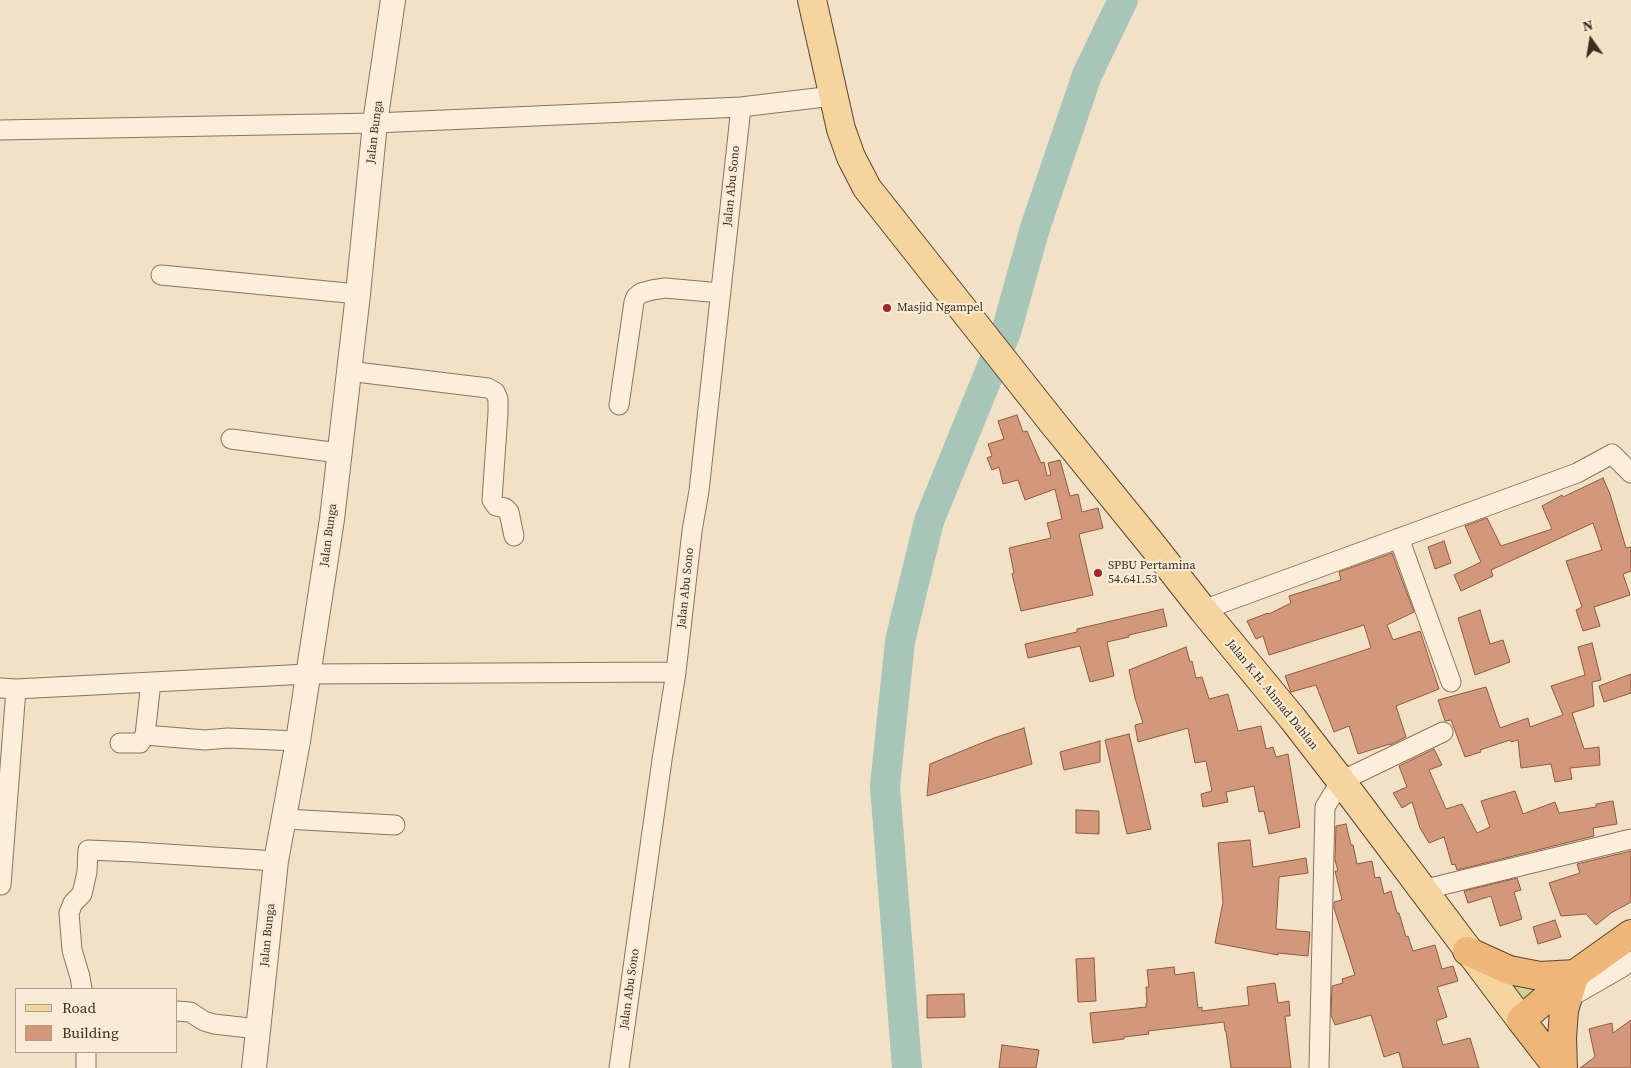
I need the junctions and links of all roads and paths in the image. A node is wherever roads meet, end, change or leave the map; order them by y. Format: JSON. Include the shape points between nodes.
{"nodes":[{"id":1,"x":393,"y":0,"type":"edge"},
{"id":2,"x":812,"y":0,"type":"edge"},
{"id":3,"x":833,"y":96,"type":"junction"},
{"id":4,"x":741,"y":107,"type":"junction"},
{"id":5,"x":376,"y":123,"type":"junction"},
{"id":6,"x":0,"y":130,"type":"edge"},
{"id":7,"x":161,"y":275,"type":"dead end"},
{"id":8,"x":721,"y":293,"type":"junction"},
{"id":9,"x":358,"y":294,"type":"junction"},
{"id":10,"x":348,"y":371,"type":"junction"},
{"id":11,"x":619,"y":405,"type":"dead end"},
{"id":12,"x":231,"y":439,"type":"dead end"},
{"id":13,"x":339,"y":453,"type":"junction"},
{"id":14,"x":1631,"y":473,"type":"edge"},
{"id":15,"x":514,"y":536,"type":"dead end"},
{"id":16,"x":1399,"y":538,"type":"junction"},
{"id":17,"x":1203,"y":610,"type":"junction"},
{"id":18,"x":676,"y":672,"type":"junction"},
{"id":19,"x":308,"y":674,"type":"junction"},
{"id":20,"x":151,"y":682,"type":"junction"},
{"id":21,"x":1451,"y":682,"type":"dead end"},
{"id":22,"x":8,"y":688,"type":"edge"},
{"id":23,"x":1444,"y":732,"type":"dead end"},
{"id":24,"x":145,"y":735,"type":"junction"},
{"id":25,"x":298,"y":741,"type":"junction"},
{"id":26,"x":120,"y":743,"type":"dead end"},
{"id":27,"x":1342,"y":781,"type":"junction"},
{"id":28,"x":285,"y":819,"type":"junction"},
{"id":29,"x":395,"y":825,"type":"dead end"},
{"id":30,"x":1631,"y":839,"type":"edge"},
{"id":31,"x":276,"y":861,"type":"junction"},
{"id":32,"x":1,"y":885,"type":"edge"},
{"id":33,"x":1422,"y":890,"type":"junction"},
{"id":34,"x":1631,"y":934,"type":"edge"},
{"id":35,"x":1467,"y":951,"type":"junction"},
{"id":36,"x":1631,"y":961,"type":"edge"},
{"id":37,"x":1575,"y":974,"type":"junction"},
{"id":38,"x":82,"y":988,"type":"edge"},
{"id":39,"x":1567,"y":999,"type":"junction"},
{"id":40,"x":178,"y":1011,"type":"edge"},
{"id":41,"x":1521,"y":1020,"type":"junction"},
{"id":42,"x":258,"y":1029,"type":"junction"},
{"id":43,"x":86,"y":1053,"type":"edge"},
{"id":44,"x":86,"y":1068,"type":"edge"},
{"id":45,"x":254,"y":1068,"type":"edge"},
{"id":46,"x":619,"y":1068,"type":"edge"},
{"id":47,"x":1319,"y":1068,"type":"edge"},
{"id":48,"x":1558,"y":1068,"type":"edge"},
{"id":49,"x":1563,"y":1068,"type":"edge"}],
"edges":[{"from":1,"to":5,"type":"street","name":"Jalan Bunga"},
{"from":2,"to":3,"type":"main road","name":"Jalan K.H. Ahmad Dahlan"},
{"from":3,"to":4,"type":"street"},
{"from":3,"to":17,"type":"main road","name":"Jalan K.H. Ahmad Dahlan","via":[[851,157],[867,188]]},
{"from":4,"to":5,"type":"street"},
{"from":4,"to":8,"type":"street","name":"Jalan Abu Sono"},
{"from":5,"to":6,"type":"street"},
{"from":5,"to":9,"type":"street","name":"Jalan Bunga"},
{"from":7,"to":9,"type":"street"},
{"from":8,"to":11,"type":"street","via":[[665,288],[636,297]]},
{"from":8,"to":18,"type":"street","name":"Jalan Abu Sono"},
{"from":9,"to":10,"type":"street","name":"Jalan Bunga"},
{"from":10,"to":13,"type":"street","name":"Jalan Bunga"},
{"from":10,"to":15,"type":"street","via":[[488,388],[495,392],[498,413],[492,500],[496,506],[509,512]]},
{"from":12,"to":13,"type":"street"},
{"from":13,"to":19,"type":"street","name":"Jalan Bunga"},
{"from":14,"to":16,"type":"street","via":[[1612,454],[1577,473]]},
{"from":16,"to":17,"type":"street"},
{"from":16,"to":21,"type":"street"},
{"from":17,"to":27,"type":"main road","name":"Jalan K.H. Ahmad Dahlan"},
{"from":18,"to":19,"type":"street"},
{"from":18,"to":46,"type":"street","name":"Jalan Abu Sono"},
{"from":19,"to":20,"type":"street"},
{"from":19,"to":25,"type":"street","name":"Jalan Bunga"},
{"from":20,"to":22,"type":"street"},
{"from":20,"to":24,"type":"street"},
{"from":22,"to":32,"type":"street"},
{"from":23,"to":27,"type":"street"},
{"from":24,"to":25,"type":"street","via":[[205,740]]},
{"from":24,"to":26,"type":"street","via":[[140,743]]},
{"from":25,"to":28,"type":"street","name":"Jalan Bunga"},
{"from":27,"to":33,"type":"main road","name":"Jalan K.H. Ahmad Dahlan"},
{"from":27,"to":47,"type":"street","via":[[1326,807]]},
{"from":28,"to":29,"type":"street"},
{"from":28,"to":31,"type":"street","name":"Jalan Bunga"},
{"from":30,"to":33,"type":"street"},
{"from":31,"to":38,"type":"street","via":[[88,850],[82,894],[69,913],[72,950]]},
{"from":31,"to":42,"type":"street","name":"Jalan Bunga"},
{"from":33,"to":35,"type":"main road","name":"Jalan K.H. Ahmad Dahlan"},
{"from":34,"to":37,"type":"highway"},
{"from":35,"to":37,"type":"highway","via":[[1517,972],[1540,976]]},
{"from":35,"to":41,"type":"main road","name":"Jalan K.H. Ahmad Dahlan"},
{"from":36,"to":39,"type":"street"},
{"from":37,"to":39,"type":"highway"},
{"from":37,"to":41,"type":"highway"},
{"from":39,"to":49,"type":"highway","via":[[1562,1038]]},
{"from":40,"to":42,"type":"street","via":[[190,1012],[214,1024]]},
{"from":41,"to":48,"type":"highway","name":"Jalan K.H. Ahmad Dahlan"},
{"from":42,"to":45,"type":"street","name":"Jalan Bunga"},
{"from":43,"to":44,"type":"street"}]}
